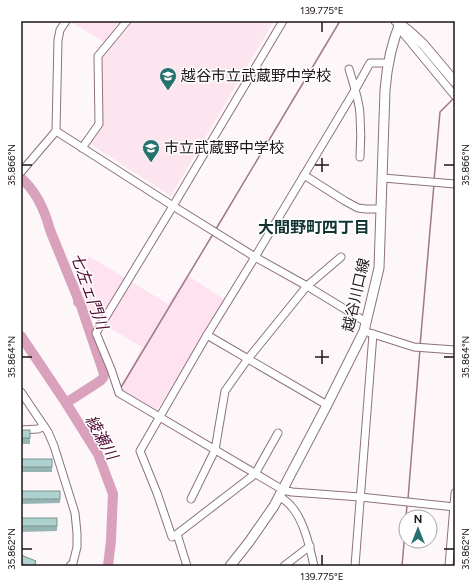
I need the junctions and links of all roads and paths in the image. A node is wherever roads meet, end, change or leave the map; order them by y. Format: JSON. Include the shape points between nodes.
{"nodes":[{"id":1,"x":66,"y":21,"type":"edge"},
{"id":2,"x":127,"y":21,"type":"edge"},
{"id":3,"x":283,"y":21,"type":"edge"},
{"id":4,"x":399,"y":23,"type":"edge"},
{"id":5,"x":388,"y":62,"type":"junction"},
{"id":6,"x":349,"y":69,"type":"dead end"},
{"id":7,"x":455,"y":82,"type":"edge"},
{"id":8,"x":355,"y":90,"type":"junction"},
{"id":9,"x":455,"y":96,"type":"edge"},
{"id":10,"x":56,"y":131,"type":"junction"},
{"id":11,"x":82,"y":148,"type":"junction"},
{"id":12,"x":360,"y":158,"type":"dead end"},
{"id":13,"x":21,"y":172,"type":"edge"},
{"id":14,"x":304,"y":175,"type":"junction"},
{"id":15,"x":382,"y":178,"type":"junction"},
{"id":16,"x":455,"y":184,"type":"edge"},
{"id":17,"x":173,"y":206,"type":"junction"},
{"id":18,"x":381,"y":209,"type":"junction"},
{"id":19,"x":255,"y":257,"type":"junction"},
{"id":20,"x":341,"y":257,"type":"dead end"},
{"id":21,"x":307,"y":286,"type":"junction"},
{"id":22,"x":368,"y":329,"type":"junction"},
{"id":23,"x":207,"y":335,"type":"junction"},
{"id":24,"x":455,"y":350,"type":"edge"},
{"id":25,"x":247,"y":360,"type":"junction"},
{"id":26,"x":21,"y":392,"type":"edge"},
{"id":27,"x":327,"y":406,"type":"junction"},
{"id":28,"x":159,"y":417,"type":"junction"},
{"id":29,"x":44,"y":426,"type":"junction"},
{"id":30,"x":21,"y":430,"type":"edge"},
{"id":31,"x":278,"y":433,"type":"dead end"},
{"id":32,"x":215,"y":450,"type":"junction"},
{"id":33,"x":255,"y":474,"type":"junction"},
{"id":34,"x":281,"y":493,"type":"junction"},
{"id":35,"x":455,"y":493,"type":"edge"},
{"id":36,"x":360,"y":497,"type":"junction"},
{"id":37,"x":191,"y":500,"type":"dead end"},
{"id":38,"x":454,"y":507,"type":"edge"},
{"id":39,"x":177,"y":534,"type":"junction"},
{"id":40,"x":310,"y":546,"type":"junction"},
{"id":41,"x":70,"y":566,"type":"edge"},
{"id":42,"x":187,"y":566,"type":"edge"},
{"id":43,"x":230,"y":566,"type":"edge"},
{"id":44,"x":284,"y":566,"type":"edge"},
{"id":45,"x":314,"y":566,"type":"edge"},
{"id":46,"x":355,"y":566,"type":"edge"},
{"id":47,"x":449,"y":566,"type":"edge"}],
"edges":[{"from":1,"to":10,"type":"street","via":[[60,30],[58,40]]},
{"from":2,"to":11,"type":"street","via":[[98,56],[99,124]]},
{"from":3,"to":17,"type":"street"},
{"from":4,"to":5,"type":"main road","name":"越谷川口線"},
{"from":4,"to":7,"type":"main road","via":[[423,44]]},
{"from":4,"to":9,"type":"street"},
{"from":5,"to":8,"type":"street","via":[[370,63]]},
{"from":5,"to":15,"type":"main road","name":"越谷川口線"},
{"from":6,"to":8,"type":"street"},
{"from":8,"to":12,"type":"street","via":[[360,113]]},
{"from":8,"to":14,"type":"street"},
{"from":10,"to":11,"type":"street"},
{"from":10,"to":13,"type":"street"},
{"from":11,"to":17,"type":"street"},
{"from":14,"to":18,"type":"street","via":[[358,208]]},
{"from":14,"to":19,"type":"street"},
{"from":15,"to":16,"type":"street"},
{"from":15,"to":18,"type":"main road","name":"越谷川口線"},
{"from":17,"to":19,"type":"street"},
{"from":17,"to":28,"type":"street","via":[[96,333],[119,393]]},
{"from":18,"to":22,"type":"main road","name":"越谷川口線","via":[[379,268]]},
{"from":19,"to":21,"type":"street"},
{"from":19,"to":23,"type":"street"},
{"from":20,"to":21,"type":"street"},
{"from":21,"to":22,"type":"street"},
{"from":21,"to":25,"type":"street"},
{"from":22,"to":24,"type":"street","via":[[414,347]]},
{"from":22,"to":27,"type":"main road","name":"越谷川口線"},
{"from":22,"to":36,"type":"street"},
{"from":23,"to":25,"type":"street"},
{"from":23,"to":28,"type":"street"},
{"from":25,"to":27,"type":"street"},
{"from":25,"to":32,"type":"street","via":[[225,391]]},
{"from":26,"to":29,"type":"street"},
{"from":27,"to":34,"type":"main road","name":"越谷川口線"},
{"from":28,"to":32,"type":"street"},
{"from":28,"to":39,"type":"street","via":[[140,451],[172,536]]},
{"from":29,"to":30,"type":"street"},
{"from":29,"to":41,"type":"street","via":[[54,446],[75,512],[77,547]]},
{"from":31,"to":33,"type":"street"},
{"from":32,"to":33,"type":"street"},
{"from":32,"to":37,"type":"street"},
{"from":33,"to":34,"type":"street"},
{"from":33,"to":39,"type":"street"},
{"from":34,"to":36,"type":"street"},
{"from":34,"to":40,"type":"street","via":[[298,515]]},
{"from":34,"to":43,"type":"main road","name":"越谷川口線"},
{"from":35,"to":38,"type":"street"},
{"from":36,"to":38,"type":"street"},
{"from":36,"to":46,"type":"street"},
{"from":38,"to":47,"type":"street"},
{"from":39,"to":42,"type":"street"},
{"from":40,"to":44,"type":"street"},
{"from":40,"to":45,"type":"street"}]}
